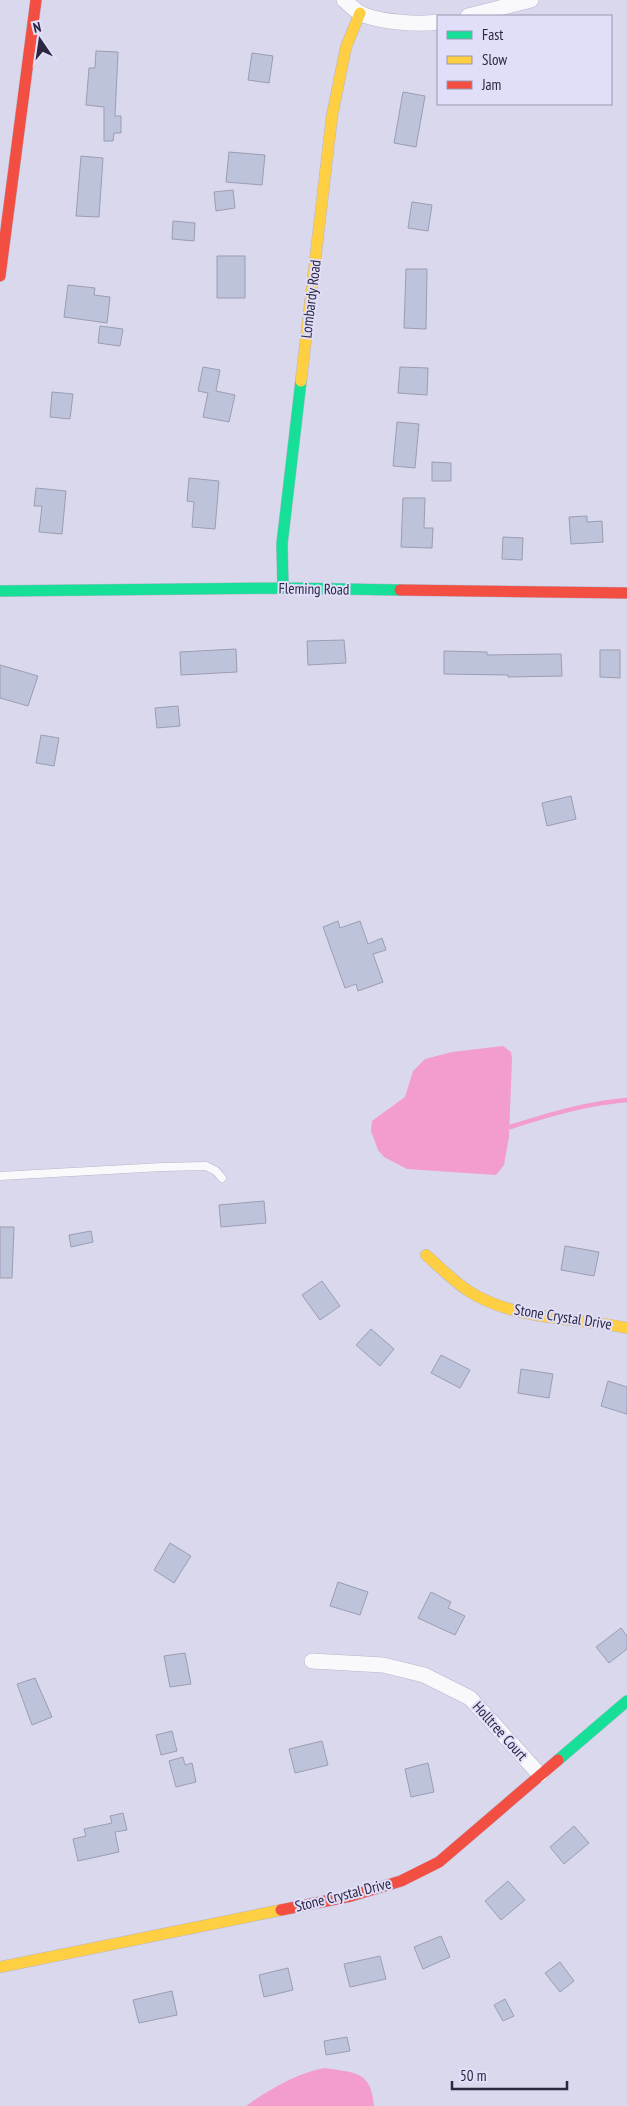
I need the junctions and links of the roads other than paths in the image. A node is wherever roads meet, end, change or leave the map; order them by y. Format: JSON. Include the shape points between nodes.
{"nodes":[{"id":1,"x":36,"y":0,"type":"edge"},
{"id":2,"x":344,"y":0,"type":"edge"},
{"id":3,"x":531,"y":0,"type":"edge"},
{"id":4,"x":360,"y":13,"type":"junction"},
{"id":5,"x":472,"y":15,"type":"edge"},
{"id":6,"x":437,"y":22,"type":"edge"},
{"id":7,"x":0,"y":276,"type":"edge"},
{"id":8,"x":283,"y":588,"type":"junction"},
{"id":9,"x":0,"y":592,"type":"edge"},
{"id":10,"x":627,"y":593,"type":"edge"},
{"id":11,"x":0,"y":1176,"type":"edge"},
{"id":12,"x":222,"y":1178,"type":"dead end"},
{"id":13,"x":426,"y":1255,"type":"dead end"},
{"id":14,"x":627,"y":1328,"type":"edge"},
{"id":15,"x":312,"y":1661,"type":"dead end"},
{"id":16,"x":627,"y":1701,"type":"edge"},
{"id":17,"x":540,"y":1775,"type":"junction"},
{"id":18,"x":0,"y":1967,"type":"edge"}],
"edges":[{"from":1,"to":7,"type":"street"},
{"from":2,"to":4,"type":"street"},
{"from":3,"to":5,"type":"street"},
{"from":4,"to":6,"type":"street","via":[[394,22]]},
{"from":4,"to":8,"type":"street","name":"Lombardy Road","via":[[346,47],[332,116],[282,544]]},
{"from":8,"to":9,"type":"street","name":"Fleming Road"},
{"from":8,"to":10,"type":"street","name":"Fleming Road"},
{"from":11,"to":12,"type":"lane","via":[[206,1166]]},
{"from":13,"to":14,"type":"street","name":"Stone Crystal Drive","via":[[471,1292],[510,1310]]},
{"from":15,"to":17,"type":"street","name":"Holltree Court","via":[[408,1671],[424,1675],[470,1698]]},
{"from":16,"to":17,"type":"street","name":"Stone Crystal Drive"},
{"from":17,"to":18,"type":"street","name":"Stone Crystal Drive","via":[[440,1862],[401,1881],[351,1896]]}]}
